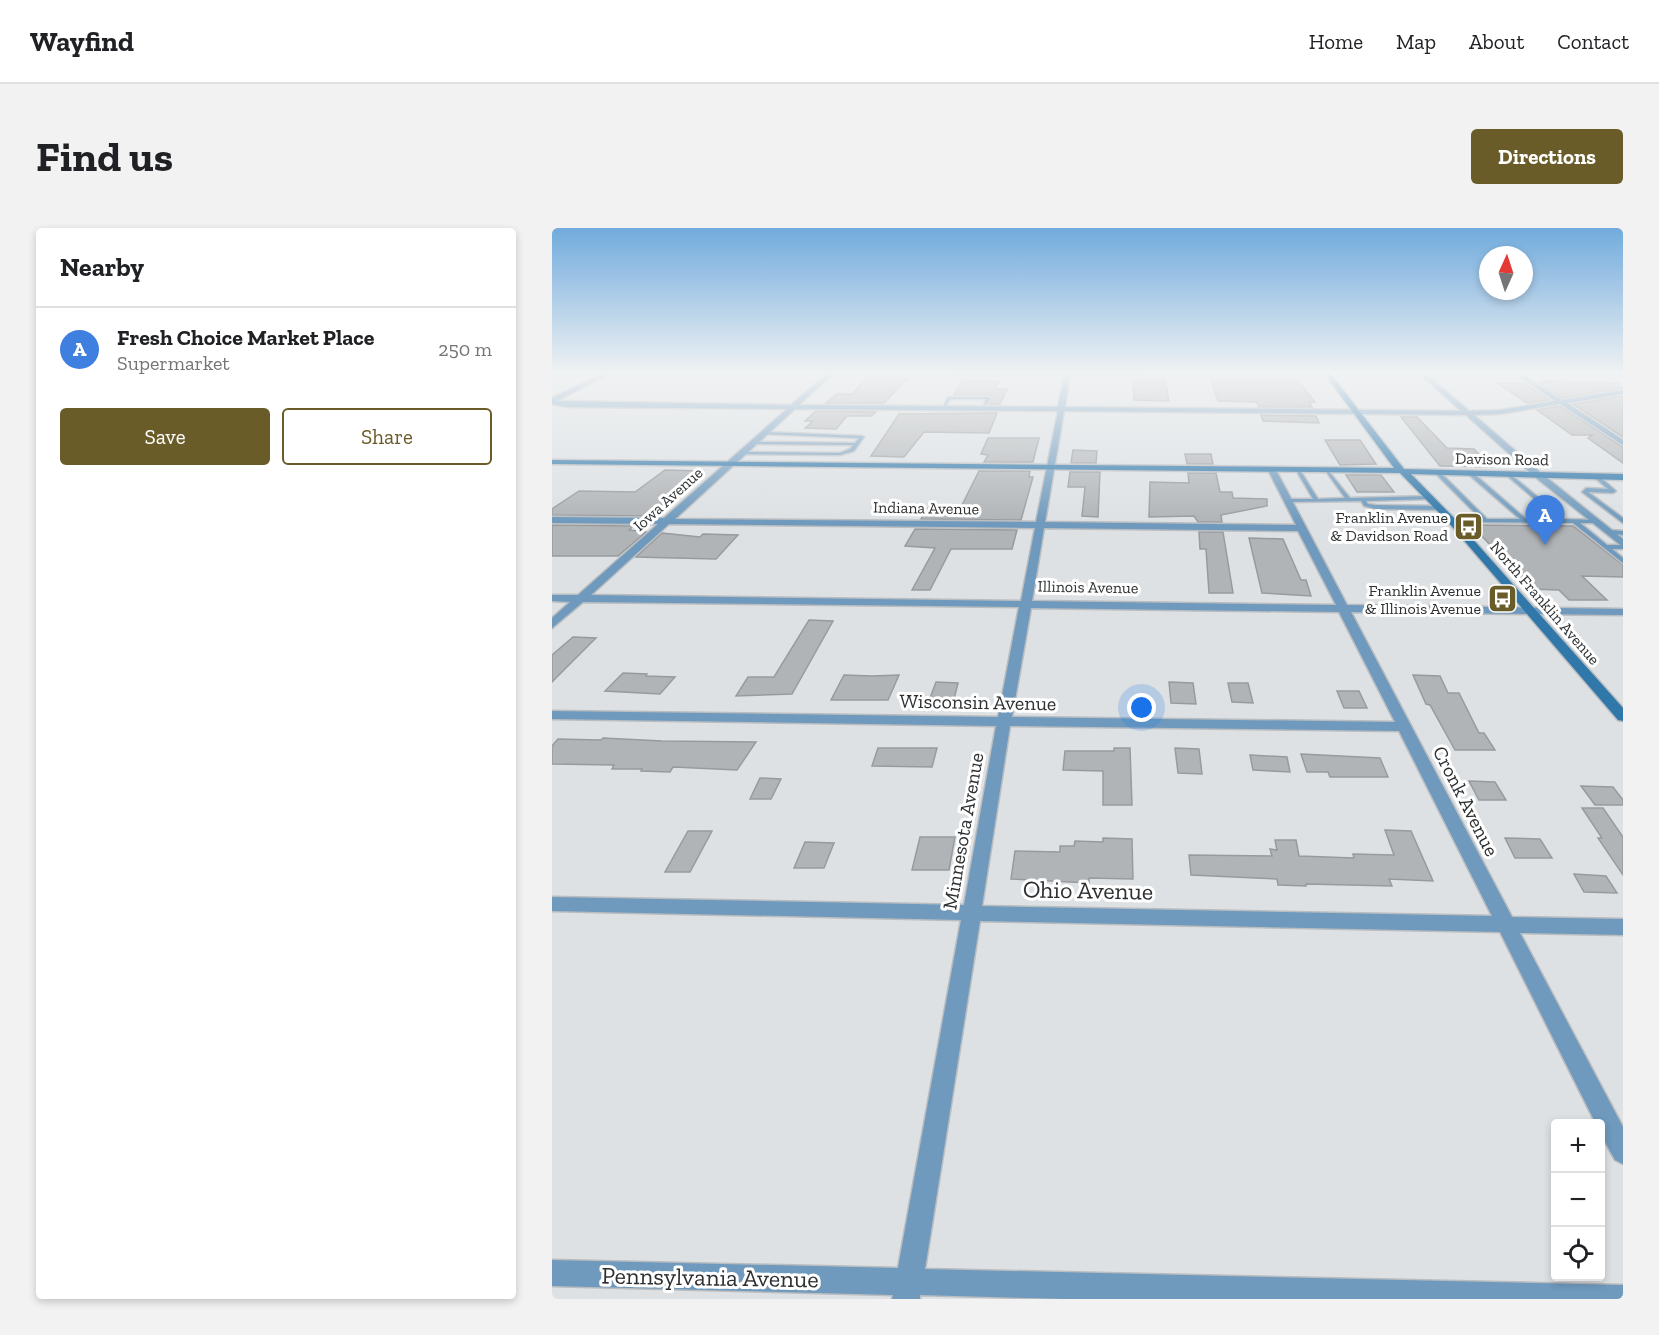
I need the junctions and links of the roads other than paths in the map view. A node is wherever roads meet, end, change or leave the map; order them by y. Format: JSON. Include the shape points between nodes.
{"nodes":[{"id":1,"x":775,"y":423,"type":"edge"},
{"id":2,"x":1060,"y":423,"type":"edge"},
{"id":3,"x":1365,"y":423,"type":"edge"},
{"id":4,"x":1479,"y":423,"type":"edge"},
{"id":5,"x":1593,"y":423,"type":"edge"},
{"id":6,"x":764,"y":433,"type":"junction"},
{"id":7,"x":753,"y":443,"type":"junction"},
{"id":8,"x":1623,"y":443,"type":"edge"},
{"id":9,"x":857,"y":444,"type":"junction"},
{"id":10,"x":742,"y":453,"type":"junction"},
{"id":11,"x":552,"y":462,"type":"edge"},
{"id":12,"x":730,"y":464,"type":"junction"},
{"id":13,"x":1052,"y":467,"type":"junction"},
{"id":14,"x":1272,"y":470,"type":"junction"},
{"id":15,"x":1298,"y":470,"type":"junction"},
{"id":16,"x":1327,"y":470,"type":"junction"},
{"id":17,"x":1405,"y":471,"type":"junction"},
{"id":18,"x":1437,"y":472,"type":"junction"},
{"id":19,"x":1470,"y":473,"type":"junction"},
{"id":20,"x":1508,"y":474,"type":"junction"},
{"id":21,"x":1538,"y":475,"type":"junction"},
{"id":22,"x":1597,"y":477,"type":"junction"},
{"id":23,"x":1623,"y":477,"type":"edge"},
{"id":24,"x":1612,"y":490,"type":"junction"},
{"id":25,"x":1623,"y":491,"type":"edge"},
{"id":26,"x":1431,"y":498,"type":"junction"},
{"id":27,"x":1316,"y":499,"type":"junction"},
{"id":28,"x":1348,"y":499,"type":"junction"},
{"id":29,"x":1362,"y":499,"type":"junction"},
{"id":30,"x":1287,"y":501,"type":"junction"},
{"id":31,"x":1440,"y":508,"type":"junction"},
{"id":32,"x":552,"y":520,"type":"edge"},
{"id":33,"x":1623,"y":520,"type":"edge"},
{"id":34,"x":667,"y":521,"type":"junction"},
{"id":35,"x":1452,"y":521,"type":"junction"},
{"id":36,"x":1486,"y":521,"type":"junction"},
{"id":37,"x":1525,"y":521,"type":"junction"},
{"id":38,"x":1563,"y":521,"type":"junction"},
{"id":39,"x":1574,"y":521,"type":"junction"},
{"id":40,"x":1596,"y":521,"type":"junction"},
{"id":41,"x":1040,"y":525,"type":"junction"},
{"id":42,"x":1300,"y":528,"type":"junction"},
{"id":43,"x":1609,"y":532,"type":"junction"},
{"id":44,"x":1623,"y":533,"type":"edge"},
{"id":45,"x":1623,"y":545,"type":"edge"},
{"id":46,"x":1606,"y":547,"type":"junction"},
{"id":47,"x":1623,"y":561,"type":"edge"},
{"id":48,"x":552,"y":598,"type":"edge"},
{"id":49,"x":580,"y":598,"type":"junction"},
{"id":50,"x":1027,"y":603,"type":"junction"},
{"id":51,"x":1342,"y":608,"type":"junction"},
{"id":52,"x":1529,"y":611,"type":"junction"},
{"id":53,"x":1623,"y":612,"type":"edge"},
{"id":54,"x":552,"y":624,"type":"edge"},
{"id":55,"x":552,"y":715,"type":"edge"},
{"id":56,"x":1623,"y":717,"type":"edge"},
{"id":57,"x":1004,"y":722,"type":"junction"},
{"id":58,"x":1404,"y":727,"type":"junction"},
{"id":59,"x":552,"y":904,"type":"edge"},
{"id":60,"x":972,"y":913,"type":"junction"},
{"id":61,"x":1506,"y":924,"type":"junction"},
{"id":62,"x":1623,"y":927,"type":"edge"},
{"id":63,"x":1623,"y":1152,"type":"edge"},
{"id":64,"x":552,"y":1273,"type":"edge"},
{"id":65,"x":908,"y":1290,"type":"edge"},
{"id":66,"x":1623,"y":1299,"type":"edge"}],
"edges":[{"from":1,"to":6,"type":"street","name":"Iowa Avenue"},
{"from":2,"to":13,"type":"street","name":"Minnesota Avenue"},
{"from":3,"to":17,"type":"main road","name":"North Franklin Avenue","via":[[1396,466]]},
{"from":4,"to":21,"type":"street"},
{"from":5,"to":8,"type":"street"},
{"from":6,"to":7,"type":"street","name":"Iowa Avenue"},
{"from":6,"to":9,"type":"lane","via":[[862,437]]},
{"from":7,"to":9,"type":"lane"},
{"from":7,"to":10,"type":"street","name":"Iowa Avenue"},
{"from":9,"to":10,"type":"lane","via":[[840,454]]},
{"from":10,"to":12,"type":"street","name":"Iowa Avenue"},
{"from":11,"to":12,"type":"main road","name":"Davison Road"},
{"from":12,"to":13,"type":"main road","name":"Davison Road"},
{"from":12,"to":34,"type":"street","name":"Iowa Avenue"},
{"from":13,"to":14,"type":"main road","name":"Davison Road"},
{"from":13,"to":41,"type":"street","name":"Minnesota Avenue"},
{"from":14,"to":15,"type":"main road","name":"Davison Road"},
{"from":14,"to":30,"type":"street","name":"Cronk Avenue"},
{"from":15,"to":16,"type":"main road","name":"Davison Road"},
{"from":15,"to":27,"type":"lane"},
{"from":16,"to":17,"type":"main road","name":"Davison Road"},
{"from":16,"to":28,"type":"lane"},
{"from":17,"to":18,"type":"main road","name":"Davison Road"},
{"from":17,"to":26,"type":"main road","name":"North Franklin Avenue"},
{"from":18,"to":19,"type":"main road","name":"Davison Road"},
{"from":18,"to":36,"type":"lane"},
{"from":19,"to":20,"type":"main road","name":"Davison Road"},
{"from":19,"to":37,"type":"lane"},
{"from":20,"to":21,"type":"main road","name":"Davison Road"},
{"from":20,"to":38,"type":"lane"},
{"from":21,"to":22,"type":"main road","name":"Davison Road"},
{"from":21,"to":40,"type":"street"},
{"from":22,"to":23,"type":"main road","name":"Davison Road"},
{"from":22,"to":24,"type":"lane"},
{"from":24,"to":25,"type":"lane"},
{"from":24,"to":33,"type":"lane","via":[[1585,492]]},
{"from":26,"to":29,"type":"lane"},
{"from":26,"to":31,"type":"main road","name":"North Franklin Avenue"},
{"from":27,"to":28,"type":"lane"},
{"from":27,"to":30,"type":"lane"},
{"from":28,"to":29,"type":"lane"},
{"from":29,"to":31,"type":"lane","via":[[1366,505],[1376,507]]},
{"from":30,"to":42,"type":"street","name":"Cronk Avenue"},
{"from":31,"to":35,"type":"main road","name":"North Franklin Avenue"},
{"from":32,"to":34,"type":"street","name":"Indiana Avenue"},
{"from":34,"to":41,"type":"street","name":"Indiana Avenue"},
{"from":34,"to":49,"type":"street","name":"Iowa Avenue"},
{"from":35,"to":36,"type":"lane"},
{"from":35,"to":52,"type":"main road","name":"North Franklin Avenue"},
{"from":36,"to":37,"type":"lane"},
{"from":37,"to":38,"type":"lane"},
{"from":38,"to":39,"type":"lane"},
{"from":39,"to":40,"type":"lane"},
{"from":39,"to":46,"type":"lane"},
{"from":40,"to":43,"type":"street"},
{"from":41,"to":42,"type":"street","name":"Indiana Avenue"},
{"from":41,"to":50,"type":"street","name":"Minnesota Avenue"},
{"from":42,"to":51,"type":"street","name":"Cronk Avenue"},
{"from":43,"to":44,"type":"lane"},
{"from":43,"to":45,"type":"street"},
{"from":45,"to":46,"type":"lane"},
{"from":46,"to":47,"type":"lane"},
{"from":48,"to":49,"type":"street","name":"Illinois Avenue"},
{"from":49,"to":50,"type":"street","name":"Illinois Avenue"},
{"from":49,"to":54,"type":"street","name":"Iowa Avenue"},
{"from":50,"to":51,"type":"street","name":"Illinois Avenue"},
{"from":50,"to":57,"type":"street","name":"Minnesota Avenue"},
{"from":51,"to":52,"type":"street","name":"Illinois Avenue"},
{"from":51,"to":58,"type":"street","name":"Cronk Avenue"},
{"from":52,"to":53,"type":"street","name":"Illinois Avenue"},
{"from":52,"to":56,"type":"main road","name":"North Franklin Avenue"},
{"from":55,"to":57,"type":"street","name":"Wisconsin Avenue"},
{"from":57,"to":58,"type":"street","name":"Wisconsin Avenue"},
{"from":57,"to":60,"type":"street","name":"Minnesota Avenue"},
{"from":58,"to":61,"type":"street","name":"Cronk Avenue"},
{"from":59,"to":60,"type":"street","name":"Ohio Avenue"},
{"from":60,"to":61,"type":"street","name":"Ohio Avenue"},
{"from":60,"to":65,"type":"street","name":"Minnesota Avenue"},
{"from":61,"to":62,"type":"street","name":"Ohio Avenue"},
{"from":61,"to":63,"type":"street","name":"Cronk Avenue"},
{"from":64,"to":65,"type":"street","name":"Pennsylvania Avenue"},
{"from":65,"to":66,"type":"street","name":"Pennsylvania Avenue"}]}
